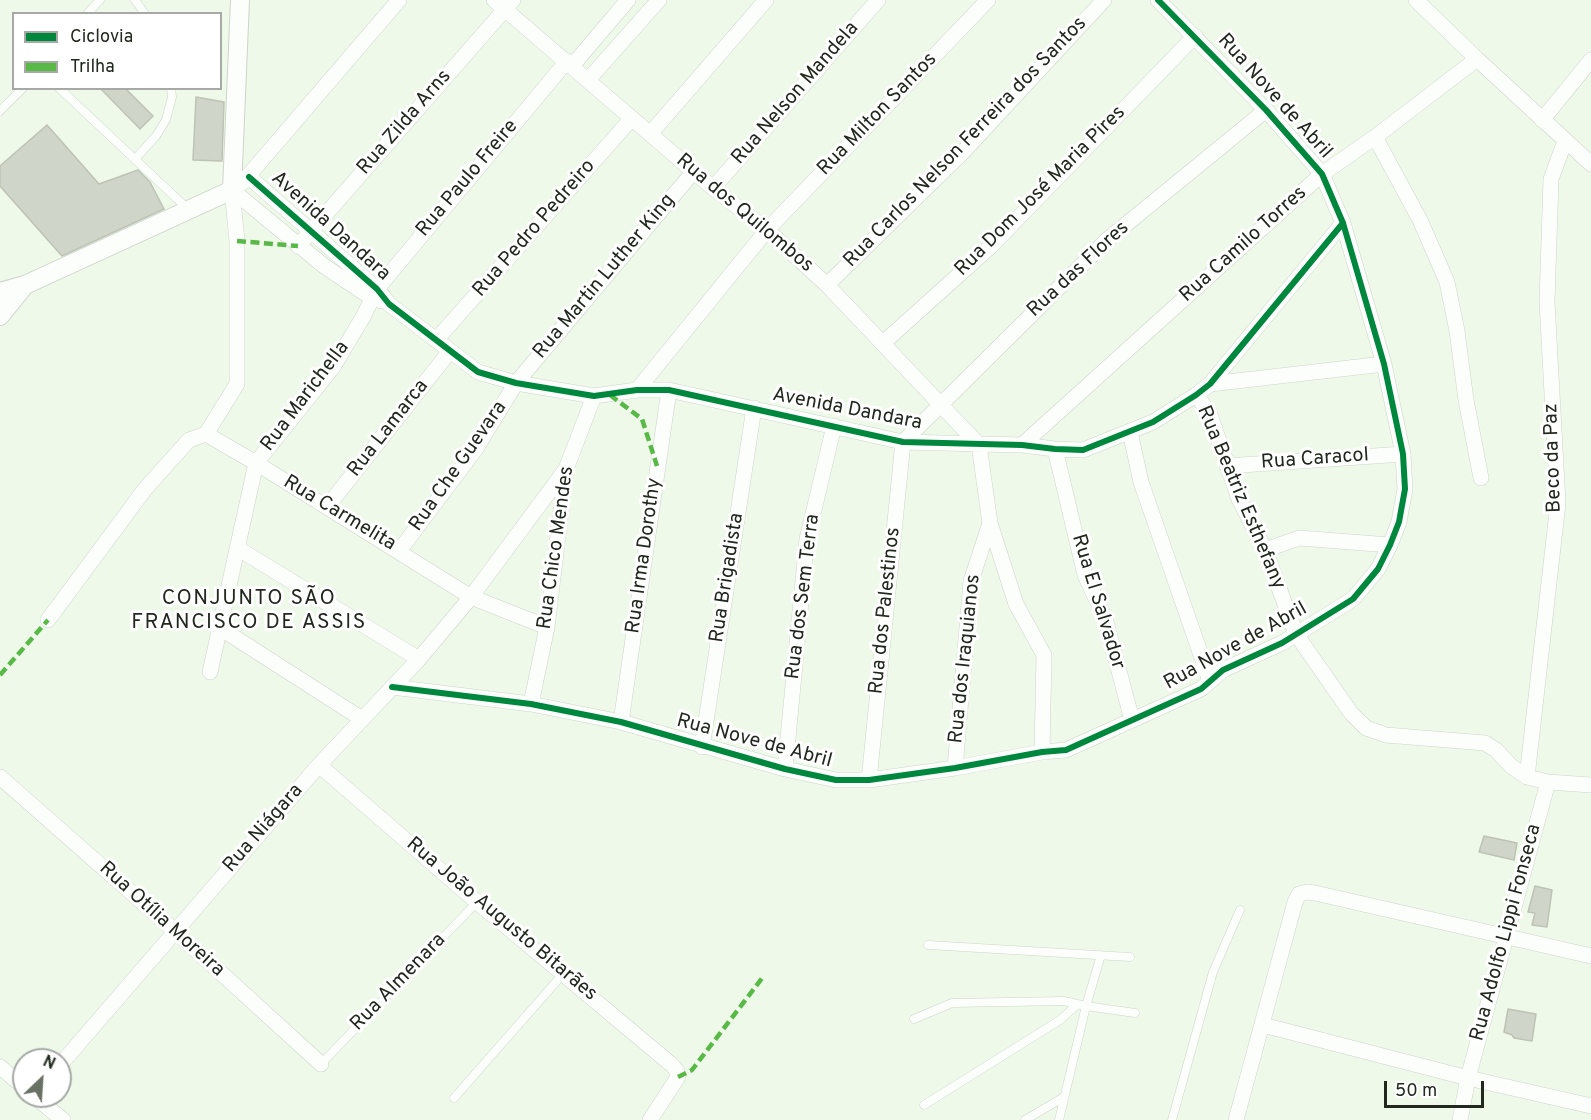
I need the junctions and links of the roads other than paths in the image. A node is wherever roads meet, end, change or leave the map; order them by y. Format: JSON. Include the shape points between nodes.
{"nodes":[{"id":1,"x":99,"y":0,"type":"edge"},
{"id":2,"x":240,"y":0,"type":"edge"},
{"id":3,"x":399,"y":0,"type":"edge"},
{"id":4,"x":628,"y":0,"type":"edge"},
{"id":5,"x":659,"y":0,"type":"edge"},
{"id":6,"x":765,"y":0,"type":"edge"},
{"id":7,"x":878,"y":0,"type":"edge"},
{"id":8,"x":988,"y":0,"type":"edge"},
{"id":9,"x":1104,"y":0,"type":"edge"},
{"id":10,"x":1158,"y":0,"type":"edge"},
{"id":11,"x":1416,"y":0,"type":"edge"},
{"id":12,"x":503,"y":3,"type":"edge"},
{"id":13,"x":89,"y":12,"type":"edge"},
{"id":14,"x":1195,"y":36,"type":"junction"},
{"id":15,"x":1477,"y":59,"type":"junction"},
{"id":16,"x":1591,"y":60,"type":"edge"},
{"id":17,"x":570,"y":63,"type":"junction"},
{"id":18,"x":588,"y":80,"type":"junction"},
{"id":19,"x":21,"y":90,"type":"edge"},
{"id":20,"x":61,"y":90,"type":"edge"},
{"id":21,"x":171,"y":90,"type":"edge"},
{"id":22,"x":1266,"y":110,"type":"junction"},
{"id":23,"x":0,"y":111,"type":"edge"},
{"id":24,"x":632,"y":118,"type":"junction"},
{"id":25,"x":1542,"y":120,"type":"junction"},
{"id":26,"x":650,"y":134,"type":"junction"},
{"id":27,"x":1376,"y":137,"type":"junction"},
{"id":28,"x":1565,"y":141,"type":"junction"},
{"id":29,"x":135,"y":159,"type":"junction"},
{"id":30,"x":1591,"y":164,"type":"edge"},
{"id":31,"x":693,"y":171,"type":"junction"},
{"id":32,"x":1322,"y":174,"type":"junction"},
{"id":33,"x":249,"y":177,"type":"junction"},
{"id":34,"x":713,"y":188,"type":"junction"},
{"id":35,"x":232,"y":190,"type":"junction"},
{"id":36,"x":190,"y":211,"type":"junction"},
{"id":37,"x":1343,"y":224,"type":"junction"},
{"id":38,"x":767,"y":230,"type":"junction"},
{"id":39,"x":311,"y":231,"type":"junction"},
{"id":40,"x":298,"y":246,"type":"junction"},
{"id":41,"x":25,"y":285,"type":"junction"},
{"id":42,"x":827,"y":285,"type":"junction"},
{"id":43,"x":0,"y":292,"type":"edge"},
{"id":44,"x":374,"y":294,"type":"junction"},
{"id":45,"x":0,"y":316,"type":"edge"},
{"id":46,"x":437,"y":339,"type":"junction"},
{"id":47,"x":883,"y":343,"type":"junction"},
{"id":48,"x":450,"y":351,"type":"junction"},
{"id":49,"x":1384,"y":364,"type":"junction"},
{"id":50,"x":516,"y":383,"type":"junction"},
{"id":51,"x":1210,"y":384,"type":"junction"},
{"id":52,"x":637,"y":390,"type":"junction"},
{"id":53,"x":669,"y":390,"type":"junction"},
{"id":54,"x":594,"y":396,"type":"junction"},
{"id":55,"x":1196,"y":396,"type":"junction"},
{"id":56,"x":941,"y":404,"type":"junction"},
{"id":57,"x":754,"y":408,"type":"junction"},
{"id":58,"x":834,"y":426,"type":"junction"},
{"id":59,"x":1130,"y":432,"type":"junction"},
{"id":60,"x":206,"y":434,"type":"junction"},
{"id":61,"x":903,"y":442,"type":"junction"},
{"id":62,"x":979,"y":445,"type":"junction"},
{"id":63,"x":1022,"y":445,"type":"junction"},
{"id":64,"x":1055,"y":449,"type":"junction"},
{"id":65,"x":1403,"y":454,"type":"junction"},
{"id":66,"x":256,"y":463,"type":"junction"},
{"id":67,"x":1227,"y":466,"type":"junction"},
{"id":68,"x":566,"y":469,"type":"junction"},
{"id":69,"x":1481,"y":478,"type":"dead end"},
{"id":70,"x":327,"y":507,"type":"junction"},
{"id":71,"x":990,"y":523,"type":"junction"},
{"id":72,"x":1390,"y":545,"type":"junction"},
{"id":73,"x":237,"y":548,"type":"junction"},
{"id":74,"x":1265,"y":550,"type":"junction"},
{"id":75,"x":399,"y":551,"type":"junction"},
{"id":76,"x":471,"y":597,"type":"junction"},
{"id":77,"x":48,"y":620,"type":"dead end"},
{"id":78,"x":547,"y":627,"type":"junction"},
{"id":79,"x":220,"y":628,"type":"junction"},
{"id":80,"x":1296,"y":634,"type":"junction"},
{"id":81,"x":419,"y":658,"type":"junction"},
{"id":82,"x":210,"y":672,"type":"dead end"},
{"id":83,"x":1210,"y":681,"type":"junction"},
{"id":84,"x":392,"y":687,"type":"junction"},
{"id":85,"x":531,"y":704,"type":"junction"},
{"id":86,"x":362,"y":719,"type":"junction"},
{"id":87,"x":1132,"y":720,"type":"junction"},
{"id":88,"x":621,"y":722,"type":"junction"},
{"id":89,"x":702,"y":747,"type":"junction"},
{"id":90,"x":1042,"y":752,"type":"junction"},
{"id":91,"x":319,"y":765,"type":"junction"},
{"id":92,"x":955,"y":768,"type":"junction"},
{"id":93,"x":784,"y":769,"type":"junction"},
{"id":94,"x":0,"y":777,"type":"edge"},
{"id":95,"x":1527,"y":777,"type":"junction"},
{"id":96,"x":869,"y":780,"type":"junction"},
{"id":97,"x":1548,"y":782,"type":"junction"},
{"id":98,"x":1591,"y":785,"type":"edge"},
{"id":99,"x":477,"y":902,"type":"junction"},
{"id":100,"x":1240,"y":910,"type":"dead end"},
{"id":101,"x":175,"y":931,"type":"junction"},
{"id":102,"x":1506,"y":936,"type":"junction"},
{"id":103,"x":928,"y":945,"type":"dead end"},
{"id":104,"x":1101,"y":954,"type":"junction"},
{"id":105,"x":1591,"y":956,"type":"edge"},
{"id":106,"x":1130,"y":957,"type":"dead end"},
{"id":107,"x":563,"y":974,"type":"junction"},
{"id":108,"x":1082,"y":1005,"type":"junction"},
{"id":109,"x":1135,"y":1013,"type":"dead end"},
{"id":110,"x":914,"y":1018,"type":"dead end"},
{"id":111,"x":1263,"y":1025,"type":"junction"},
{"id":112,"x":72,"y":1051,"type":"edge"},
{"id":113,"x":321,"y":1064,"type":"joint"},
{"id":114,"x":0,"y":1067,"type":"edge"},
{"id":115,"x":12,"y":1077,"type":"edge"},
{"id":116,"x":1468,"y":1078,"type":"junction"},
{"id":117,"x":1064,"y":1097,"type":"junction"},
{"id":118,"x":454,"y":1098,"type":"dead end"},
{"id":119,"x":924,"y":1105,"type":"dead end"},
{"id":120,"x":1591,"y":1106,"type":"edge"},
{"id":121,"x":48,"y":1108,"type":"edge"},
{"id":122,"x":63,"y":1120,"type":"edge"},
{"id":123,"x":650,"y":1120,"type":"edge"},
{"id":124,"x":1025,"y":1120,"type":"edge"},
{"id":125,"x":1059,"y":1120,"type":"edge"},
{"id":126,"x":1172,"y":1120,"type":"edge"},
{"id":127,"x":1236,"y":1120,"type":"edge"},
{"id":128,"x":1460,"y":1120,"type":"edge"}],
"edges":[{"from":1,"to":13,"type":"lane"},
{"from":2,"to":35,"type":"street"},
{"from":3,"to":33,"type":"street"},
{"from":4,"to":17,"type":"street","name":"Rua Paulo Freire"},
{"from":5,"to":18,"type":"street"},
{"from":6,"to":26,"type":"street"},
{"from":7,"to":34,"type":"street","name":"Rua Nelson Mandela"},
{"from":8,"to":38,"type":"street","name":"Rua Milton Santos"},
{"from":9,"to":42,"type":"street","name":"Rua Carlos Nelson Ferreira dos Santos","via":[[963,152]]},
{"from":10,"to":14,"type":"street","name":"Rua Nove de Abril"},
{"from":11,"to":15,"type":"street"},
{"from":12,"to":17,"type":"street","name":"Rua dos Quilombos"},
{"from":12,"to":39,"type":"street","name":"Rua Zilda Arns"},
{"from":14,"to":22,"type":"street","name":"Rua Nove de Abril"},
{"from":14,"to":47,"type":"street","name":"Rua Dom José Maria Pires","via":[[991,246]]},
{"from":15,"to":25,"type":"street"},
{"from":15,"to":27,"type":"street","name":"Rua Camilo Torres"},
{"from":16,"to":25,"type":"street"},
{"from":17,"to":18,"type":"street","name":"Rua dos Quilombos"},
{"from":17,"to":44,"type":"street","name":"Rua Paulo Freire"},
{"from":18,"to":24,"type":"street","name":"Rua dos Quilombos"},
{"from":19,"to":23,"type":"lane"},
{"from":20,"to":29,"type":"lane"},
{"from":21,"to":29,"type":"lane","via":[[166,120]]},
{"from":22,"to":32,"type":"street","name":"Rua Nove de Abril"},
{"from":22,"to":56,"type":"street","name":"Rua das Flores","via":[[1107,240]]},
{"from":24,"to":26,"type":"street","name":"Rua dos Quilombos"},
{"from":24,"to":46,"type":"street","name":"Rua Pedro Pedreiro"},
{"from":25,"to":28,"type":"street"},
{"from":26,"to":31,"type":"street","name":"Rua dos Quilombos"},
{"from":27,"to":32,"type":"street","name":"Rua Camilo Torres"},
{"from":27,"to":69,"type":"street","via":[[1448,282]]},
{"from":28,"to":30,"type":"street"},
{"from":28,"to":95,"type":"street","name":"Beco da Paz","via":[[1551,179],[1547,302],[1558,503]]},
{"from":29,"to":36,"type":"lane"},
{"from":31,"to":34,"type":"street","name":"Rua dos Quilombos"},
{"from":31,"to":50,"type":"street","name":"Rua Martin Luther King"},
{"from":32,"to":37,"type":"street","name":"Rua Nove de Abril"},
{"from":32,"to":63,"type":"street","name":"Rua Camilo Torres"},
{"from":33,"to":35,"type":"street"},
{"from":33,"to":39,"type":"street","name":"Avenida Dandara"},
{"from":34,"to":38,"type":"street","name":"Rua dos Quilombos"},
{"from":35,"to":36,"type":"street"},
{"from":35,"to":40,"type":"street","name":"Avenida Dandara"},
{"from":35,"to":60,"type":"street","via":[[237,241],[237,384]]},
{"from":36,"to":41,"type":"street"},
{"from":37,"to":49,"type":"street","name":"Rua Nove de Abril"},
{"from":37,"to":51,"type":"street","name":"Avenida Dandara"},
{"from":38,"to":42,"type":"street","name":"Rua dos Quilombos"},
{"from":38,"to":52,"type":"street","name":"Rua Milton Santos"},
{"from":39,"to":40,"type":"street","name":"Rua Zilda Arns"},
{"from":39,"to":44,"type":"street","name":"Avenida Dandara"},
{"from":40,"to":44,"type":"street","name":"Avenida Dandara"},
{"from":41,"to":43,"type":"street"},
{"from":41,"to":45,"type":"street"},
{"from":42,"to":47,"type":"street","name":"Rua dos Quilombos"},
{"from":44,"to":46,"type":"street","name":"Avenida Dandara"},
{"from":44,"to":66,"type":"street","name":"Rua Marichella","via":[[333,367]]},
{"from":46,"to":48,"type":"street","name":"Avenida Dandara"},
{"from":47,"to":56,"type":"street","name":"Rua dos Quilombos"},
{"from":48,"to":50,"type":"street","name":"Avenida Dandara","via":[[478,372]]},
{"from":48,"to":70,"type":"street","name":"Rua Lamarca"},
{"from":49,"to":51,"type":"street"},
{"from":49,"to":65,"type":"street","name":"Rua Nove de Abril"},
{"from":50,"to":54,"type":"street","name":"Avenida Dandara"},
{"from":50,"to":75,"type":"street","name":"Rua Che Guevara","via":[[475,450]]},
{"from":51,"to":55,"type":"street","name":"Avenida Dandara"},
{"from":52,"to":53,"type":"street","name":"Avenida Dandara"},
{"from":52,"to":54,"type":"street","name":"Avenida Dandara"},
{"from":53,"to":57,"type":"street","name":"Avenida Dandara"},
{"from":53,"to":88,"type":"street","name":"Rua Irma Dorothy"},
{"from":54,"to":68,"type":"street","name":"Rua Chico Mendes"},
{"from":55,"to":59,"type":"street","name":"Avenida Dandara"},
{"from":55,"to":67,"type":"street","name":"Rua Beatriz Esthefany","via":[[1209,412]]},
{"from":56,"to":61,"type":"street","name":"Rua das Flores"},
{"from":56,"to":62,"type":"street","name":"Rua dos Quilombos"},
{"from":57,"to":58,"type":"street","name":"Avenida Dandara"},
{"from":57,"to":89,"type":"street","name":"Rua Brigadista"},
{"from":58,"to":61,"type":"street","name":"Avenida Dandara"},
{"from":58,"to":93,"type":"street","name":"Rua dos Sem Terra","via":[[807,539]]},
{"from":59,"to":64,"type":"street","name":"Avenida Dandara","via":[[1083,450]]},
{"from":59,"to":83,"type":"street","via":[[1141,482]]},
{"from":60,"to":66,"type":"street","name":"Rua Carmelita"},
{"from":60,"to":77,"type":"street","via":[[189,440],[145,489]]},
{"from":61,"to":62,"type":"street","name":"Avenida Dandara"},
{"from":61,"to":96,"type":"street","name":"Rua dos Palestinos"},
{"from":62,"to":63,"type":"street","name":"Avenida Dandara"},
{"from":62,"to":71,"type":"street","name":"Rua dos Iraquianos"},
{"from":63,"to":64,"type":"street","name":"Avenida Dandara"},
{"from":64,"to":87,"type":"street","name":"Rua El Salvador","via":[[1085,575],[1105,618]]},
{"from":65,"to":67,"type":"street","name":"Rua Caracol"},
{"from":65,"to":72,"type":"street","name":"Rua Nove de Abril","via":[[1405,489]]},
{"from":66,"to":70,"type":"street","name":"Rua Carmelita"},
{"from":66,"to":73,"type":"street"},
{"from":67,"to":74,"type":"street","name":"Rua Beatriz Esthefany"},
{"from":68,"to":76,"type":"street","name":"Rua Niágara"},
{"from":68,"to":78,"type":"street","name":"Rua Chico Mendes"},
{"from":70,"to":75,"type":"street","name":"Rua Carmelita"},
{"from":71,"to":90,"type":"street","via":[[1016,604],[1044,655]]},
{"from":71,"to":92,"type":"street","name":"Rua dos Iraquianos","via":[[971,580]]},
{"from":72,"to":74,"type":"street","via":[[1299,538]]},
{"from":72,"to":80,"type":"street","name":"Rua Nove de Abril","via":[[1378,568],[1353,599]]},
{"from":73,"to":79,"type":"street"},
{"from":73,"to":81,"type":"street"},
{"from":74,"to":80,"type":"street","name":"Rua Beatriz Esthefany"},
{"from":75,"to":76,"type":"street","name":"Rua Carmelita"},
{"from":76,"to":78,"type":"street","name":"Rua Carmelita"},
{"from":76,"to":81,"type":"street","name":"Rua Niágara"},
{"from":78,"to":85,"type":"street","name":"Rua Chico Mendes"},
{"from":79,"to":82,"type":"street"},
{"from":79,"to":86,"type":"street"},
{"from":80,"to":83,"type":"street","name":"Rua Nove de Abril","via":[[1223,670]]},
{"from":80,"to":95,"type":"street","name":"Rua Beatriz Esthefany","via":[[1351,713],[1366,728],[1386,735],[1485,743]]},
{"from":81,"to":84,"type":"street","name":"Rua Niágara"},
{"from":83,"to":87,"type":"street","name":"Rua Nove de Abril","via":[[1201,689]]},
{"from":84,"to":85,"type":"street","name":"Rua Nove de Abril"},
{"from":84,"to":86,"type":"street","name":"Rua Niágara"},
{"from":85,"to":88,"type":"street","name":"Rua Nove de Abril"},
{"from":86,"to":91,"type":"street","name":"Rua Niágara"},
{"from":87,"to":90,"type":"street","name":"Rua Nove de Abril","via":[[1065,750]]},
{"from":88,"to":89,"type":"street","name":"Rua Nove de Abril"},
{"from":89,"to":93,"type":"street","name":"Rua Nove de Abril"},
{"from":90,"to":92,"type":"street","name":"Rua Nove de Abril"},
{"from":91,"to":99,"type":"street","name":"Rua João Augusto Bitarães"},
{"from":91,"to":101,"type":"street","name":"Rua Niágara"},
{"from":92,"to":96,"type":"street","name":"Rua Nove de Abril"},
{"from":93,"to":96,"type":"street","name":"Rua Nove de Abril","via":[[837,780]]},
{"from":94,"to":101,"type":"street","name":"Rua Otília Moreira"},
{"from":95,"to":97,"type":"street"},
{"from":97,"to":98,"type":"street"},
{"from":97,"to":102,"type":"street","name":"Rua Adolfo Lippi Fonseca"},
{"from":99,"to":107,"type":"street","name":"Rua João Augusto Bitarães"},
{"from":99,"to":113,"type":"lane","name":"Rua Almenara"},
{"from":100,"to":126,"type":"lane","via":[[1213,972]]},
{"from":101,"to":112,"type":"street","name":"Rua Niágara"},
{"from":101,"to":113,"type":"street","name":"Rua Otília Moreira"},
{"from":102,"to":105,"type":"street"},
{"from":102,"to":111,"type":"street","via":[[1316,893],[1299,894]]},
{"from":102,"to":116,"type":"street","name":"Rua Adolfo Lippi Fonseca"},
{"from":103,"to":104,"type":"lane"},
{"from":104,"to":106,"type":"lane"},
{"from":104,"to":108,"type":"lane"},
{"from":107,"to":118,"type":"lane"},
{"from":107,"to":123,"type":"street","name":"Rua João Augusto Bitarães","via":[[677,1071],[678,1077]]},
{"from":108,"to":109,"type":"lane"},
{"from":108,"to":110,"type":"lane","via":[[1064,1001],[952,1004]]},
{"from":108,"to":117,"type":"lane"},
{"from":108,"to":119,"type":"lane"},
{"from":111,"to":116,"type":"street"},
{"from":111,"to":127,"type":"street"},
{"from":114,"to":115,"type":"street"},
{"from":116,"to":120,"type":"street"},
{"from":116,"to":128,"type":"street","name":"Rua Adolfo Lippi Fonseca"},
{"from":117,"to":124,"type":"lane"},
{"from":117,"to":125,"type":"lane"},
{"from":121,"to":122,"type":"street"}]}
